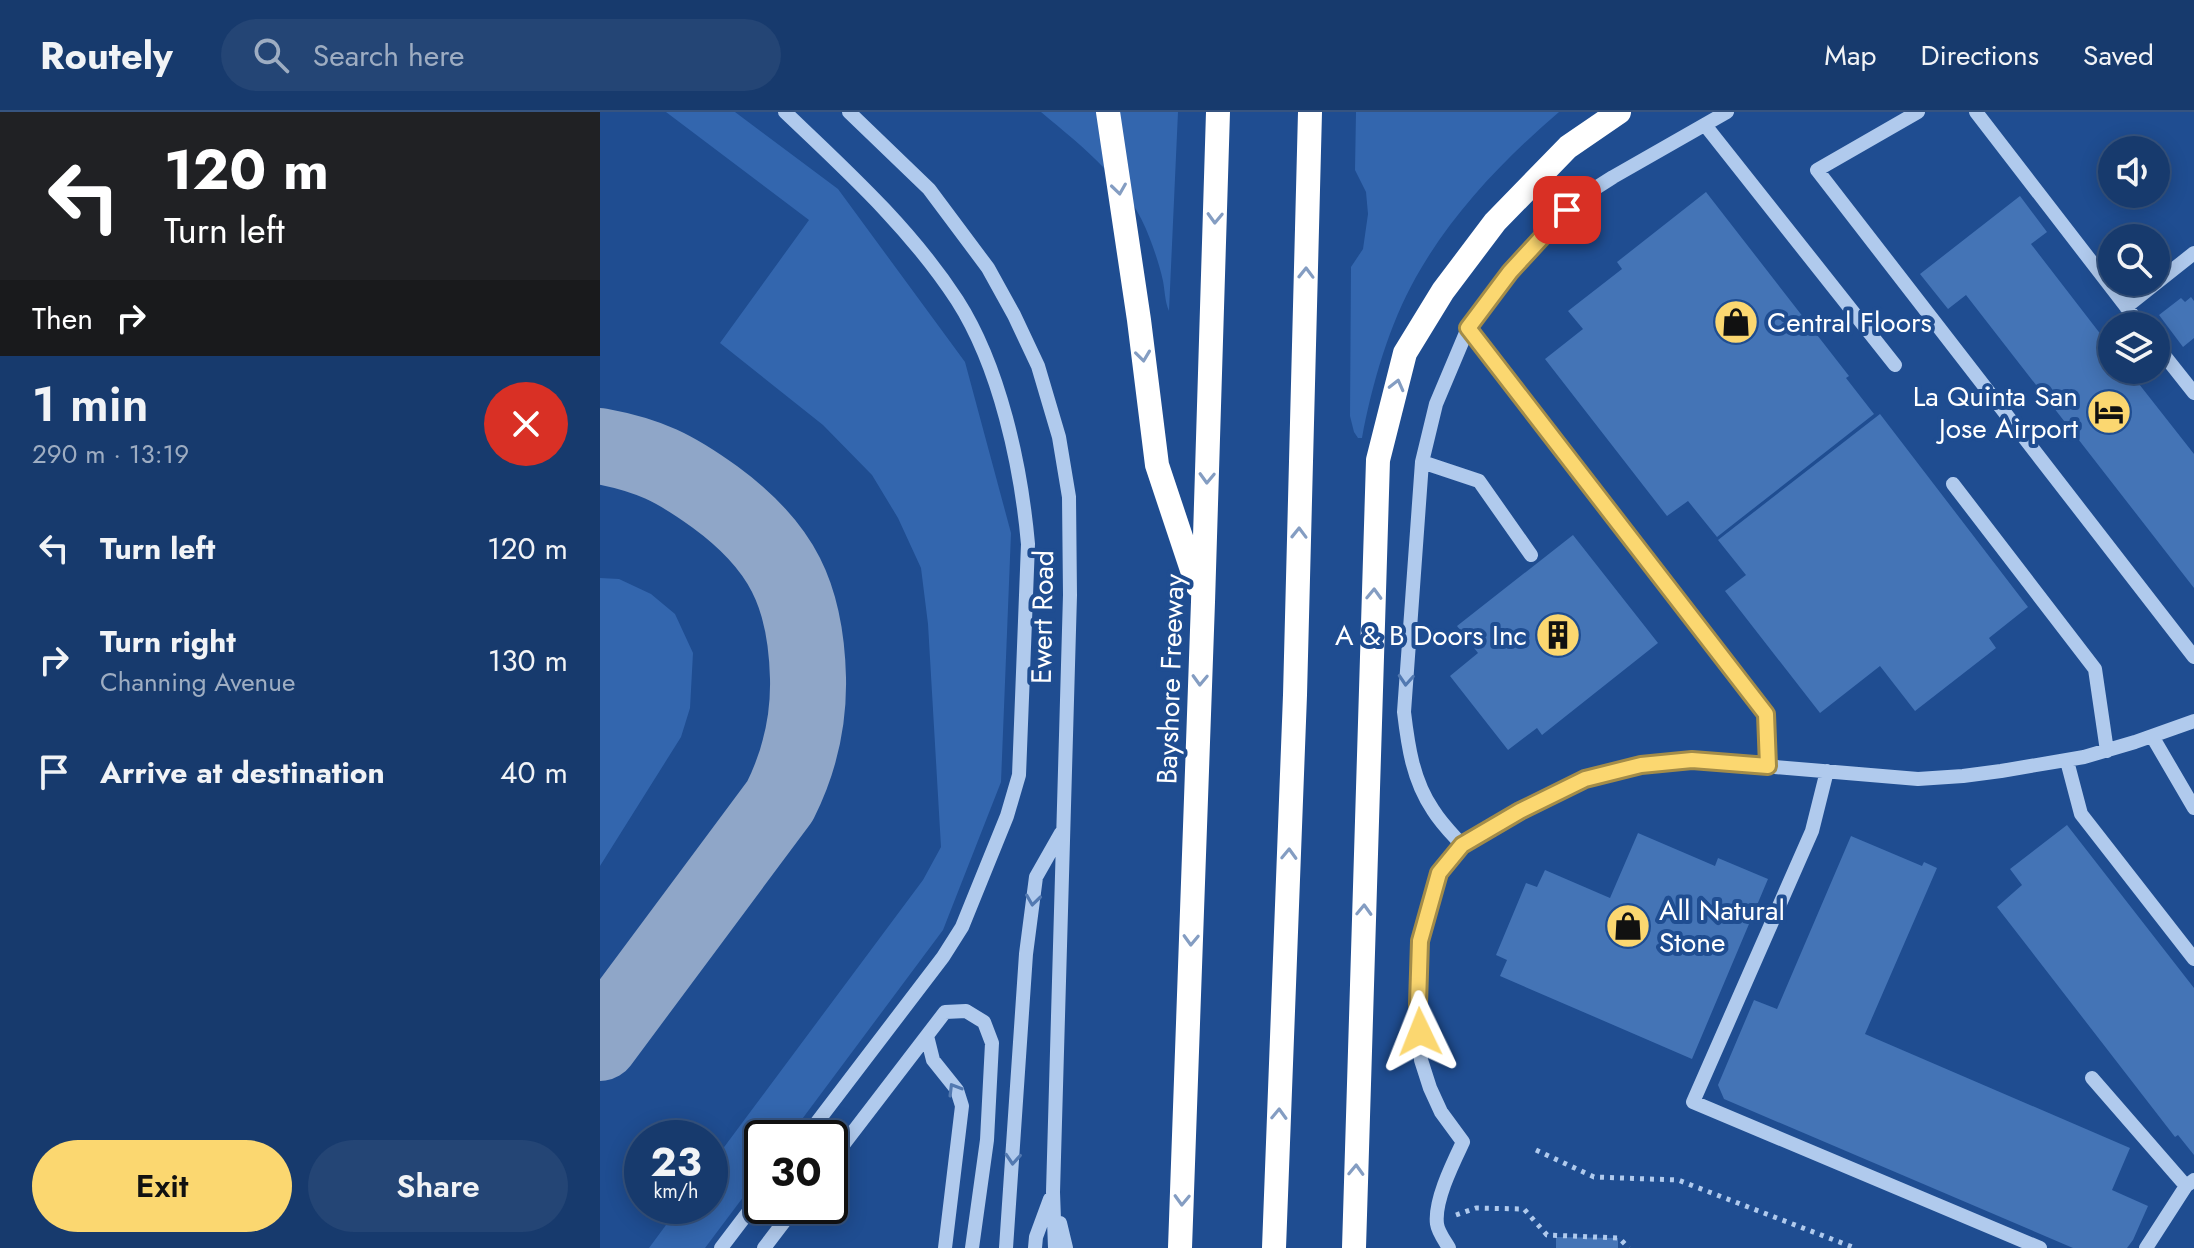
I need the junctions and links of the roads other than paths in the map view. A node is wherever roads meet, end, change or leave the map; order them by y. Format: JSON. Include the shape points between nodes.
{"nodes":[{"id":1,"x":785,"y":112,"type":"edge"},
{"id":2,"x":849,"y":112,"type":"edge"},
{"id":3,"x":1108,"y":112,"type":"edge"},
{"id":4,"x":1211,"y":112,"type":"edge"},
{"id":5,"x":1218,"y":112,"type":"edge"},
{"id":6,"x":1310,"y":112,"type":"edge"},
{"id":7,"x":1619,"y":112,"type":"edge"},
{"id":8,"x":1727,"y":112,"type":"edge"},
{"id":9,"x":1918,"y":112,"type":"edge"},
{"id":10,"x":1976,"y":112,"type":"edge"},
{"id":11,"x":1705,"y":125,"type":"junction"},
{"id":12,"x":1216,"y":168,"type":"junction"},
{"id":13,"x":2194,"y":253,"type":"edge"},
{"id":14,"x":2126,"y":307,"type":"junction"},
{"id":15,"x":2130,"y":312,"type":"edge"},
{"id":16,"x":1468,"y":328,"type":"junction"},
{"id":17,"x":2170,"y":363,"type":"edge"},
{"id":18,"x":1895,"y":365,"type":"dead end"},
{"id":19,"x":2194,"y":393,"type":"edge"},
{"id":20,"x":1422,"y":462,"type":"junction"},
{"id":21,"x":1953,"y":484,"type":"dead end"},
{"id":22,"x":1531,"y":555,"type":"dead end"},
{"id":23,"x":1203,"y":602,"type":"junction"},
{"id":24,"x":2194,"y":657,"type":"edge"},
{"id":25,"x":2194,"y":721,"type":"edge"},
{"id":26,"x":2152,"y":736,"type":"junction"},
{"id":27,"x":2107,"y":751,"type":"junction"},
{"id":28,"x":2067,"y":761,"type":"junction"},
{"id":29,"x":1768,"y":766,"type":"junction"},
{"id":30,"x":1827,"y":771,"type":"junction"},
{"id":31,"x":2194,"y":808,"type":"edge"},
{"id":32,"x":1063,"y":829,"type":"junction"},
{"id":33,"x":1462,"y":845,"type":"junction"},
{"id":34,"x":2194,"y":959,"type":"edge"},
{"id":35,"x":927,"y":1036,"type":"junction"},
{"id":36,"x":2092,"y":1078,"type":"dead end"},
{"id":37,"x":819,"y":1120,"type":"edge"},
{"id":38,"x":848,"y":1139,"type":"edge"},
{"id":39,"x":2190,"y":1183,"type":"edge"},
{"id":40,"x":1053,"y":1192,"type":"junction"},
{"id":41,"x":744,"y":1218,"type":"edge"},
{"id":42,"x":782,"y":1224,"type":"edge"},
{"id":43,"x":721,"y":1248,"type":"edge"},
{"id":44,"x":764,"y":1248,"type":"edge"},
{"id":45,"x":945,"y":1248,"type":"edge"},
{"id":46,"x":972,"y":1248,"type":"edge"},
{"id":47,"x":1006,"y":1248,"type":"edge"},
{"id":48,"x":1035,"y":1248,"type":"edge"},
{"id":49,"x":1055,"y":1248,"type":"edge"},
{"id":50,"x":1066,"y":1248,"type":"edge"},
{"id":51,"x":1180,"y":1248,"type":"edge"},
{"id":52,"x":1274,"y":1248,"type":"edge"},
{"id":53,"x":1354,"y":1248,"type":"edge"},
{"id":54,"x":1449,"y":1248,"type":"edge"},
{"id":55,"x":2040,"y":1248,"type":"edge"},
{"id":56,"x":2146,"y":1248,"type":"edge"}],
"edges":[{"from":1,"to":37,"type":"street","via":[[868,190],[916,243],[958,302],[1001,402],[1025,506],[1028,544],[1019,775],[1007,816],[962,927]]},
{"from":2,"to":32,"type":"street","name":"Ewert Road","via":[[929,189],[988,268],[1038,366],[1059,437],[1069,497]]},
{"from":3,"to":23,"type":"highway","one_way":true,"via":[[1157,465]]},
{"from":4,"to":12,"type":"highway"},
{"from":5,"to":12,"type":"highway","name":"Bayshore Freeway"},
{"from":52,"to":6,"type":"highway","one_way":true},
{"from":53,"to":7,"type":"highway","one_way":true,"via":[[1378,460],[1405,353],[1443,291],[1495,222],[1568,147]]},
{"from":8,"to":11,"type":"street"},
{"from":9,"to":24,"type":"street","via":[[1817,170]]},
{"from":10,"to":14,"type":"street"},
{"from":11,"to":16,"type":"street","via":[[1580,198],[1524,256]]},
{"from":11,"to":18,"type":"street"},
{"from":12,"to":23,"type":"highway","name":"Bayshore Freeway","one_way":true},
{"from":13,"to":14,"type":"street"},
{"from":14,"to":15,"type":"street"},
{"from":16,"to":20,"type":"street","via":[[1436,404]]},
{"from":16,"to":29,"type":"street","via":[[1766,714]]},
{"from":17,"to":19,"type":"street"},
{"from":20,"to":22,"type":"street","via":[[1479,481]]},
{"from":20,"to":33,"type":"street","one_way":true,"via":[[1404,712],[1418,782],[1433,811]]},
{"from":21,"to":27,"type":"street","via":[[2095,669]]},
{"from":23,"to":51,"type":"highway","name":"Bayshore Freeway","one_way":true},
{"from":25,"to":26,"type":"street"},
{"from":26,"to":27,"type":"street"},
{"from":26,"to":31,"type":"street"},
{"from":27,"to":28,"type":"street"},
{"from":28,"to":30,"type":"street","via":[[1918,779]]},
{"from":28,"to":34,"type":"street","via":[[2081,814]]},
{"from":29,"to":30,"type":"street"},
{"from":29,"to":33,"type":"street","via":[[1692,760],[1627,768],[1585,779]]},
{"from":30,"to":55,"type":"street","via":[[1812,831],[1693,1102]]},
{"from":32,"to":40,"type":"street","name":"Ewert Road"},
{"from":32,"to":47,"type":"street","one_way":true,"via":[[1036,877]]},
{"from":33,"to":54,"type":"street","via":[[1439,873],[1420,941],[1421,1060],[1441,1112],[1463,1142],[1448,1174],[1437,1225]]},
{"from":35,"to":38,"type":"street"},
{"from":45,"to":35,"type":"street","one_way":true,"via":[[962,1106],[957,1090],[933,1060]]},
{"from":35,"to":46,"type":"street","via":[[945,1012],[966,1011],[984,1022],[992,1043],[987,1140]]},
{"from":36,"to":39,"type":"street"},
{"from":39,"to":56,"type":"street"},
{"from":40,"to":48,"type":"street","name":"Ewert Road"},
{"from":40,"to":49,"type":"street","name":"Ewert Road"},
{"from":40,"to":50,"type":"street","name":"Ewert Road"},
{"from":41,"to":43,"type":"street"},
{"from":42,"to":44,"type":"street"}]}
